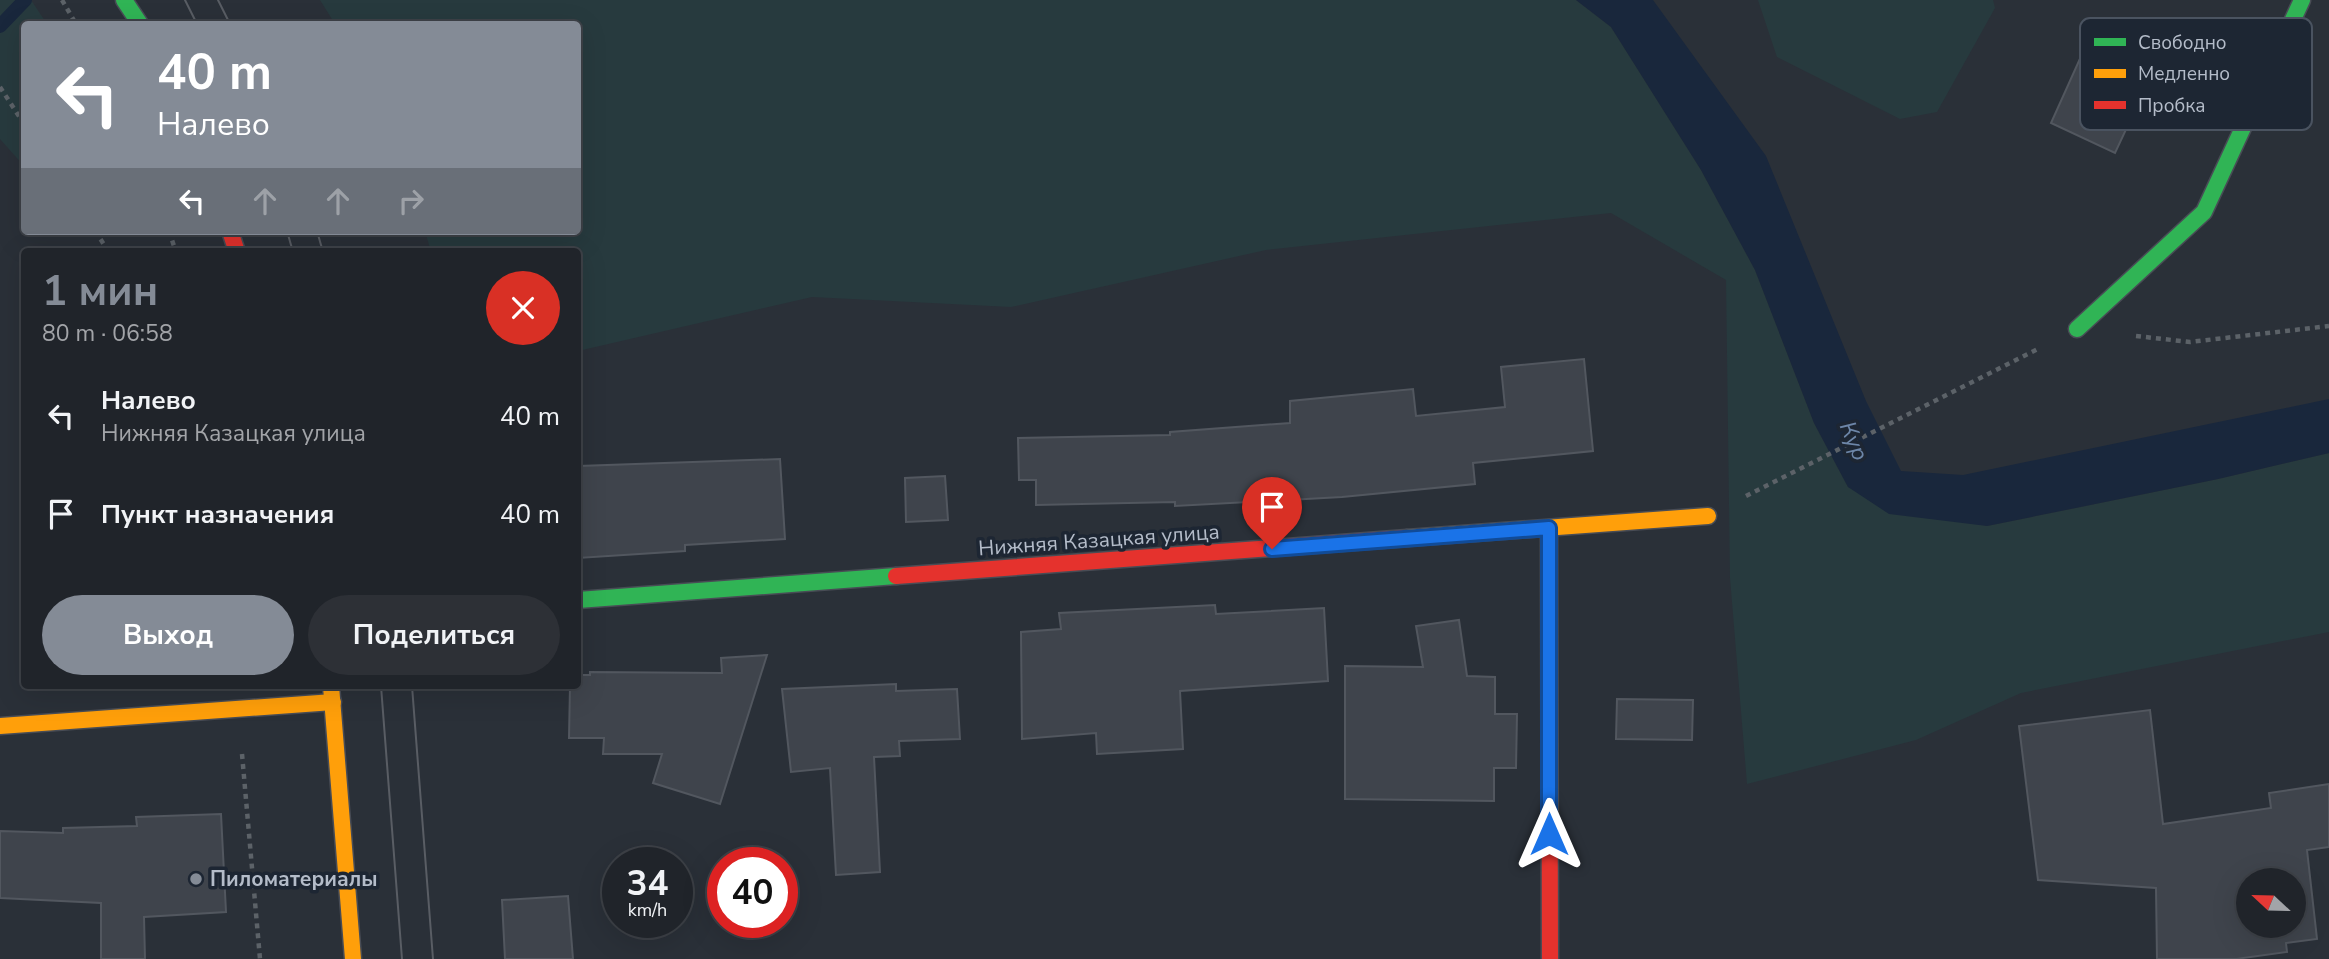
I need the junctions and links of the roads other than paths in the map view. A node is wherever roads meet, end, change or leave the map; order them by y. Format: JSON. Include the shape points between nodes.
{"nodes":[{"id":1,"x":124,"y":0,"type":"edge"},
{"id":2,"x":2302,"y":0,"type":"edge"},
{"id":3,"x":2294,"y":18,"type":"edge"},
{"id":4,"x":138,"y":21,"type":"edge"},
{"id":5,"x":2242,"y":130,"type":"edge"},
{"id":6,"x":2077,"y":329,"type":"road end"},
{"id":7,"x":1708,"y":516,"type":"road end"},
{"id":8,"x":1549,"y":528,"type":"junction"},
{"id":9,"x":581,"y":600,"type":"edge"},
{"id":10,"x":332,"y":694,"type":"edge"},
{"id":11,"x":0,"y":726,"type":"edge"},
{"id":12,"x":353,"y":959,"type":"edge"},
{"id":13,"x":1550,"y":959,"type":"edge"}],
"edges":[{"from":1,"to":4,"type":"street"},
{"from":2,"to":3,"type":"street"},
{"from":5,"to":6,"type":"street","via":[[2204,212]]},
{"from":7,"to":8,"type":"street","name":"Нижняя Казацкая улица"},
{"from":8,"to":9,"type":"street","name":"Нижняя Казацкая улица"},
{"from":8,"to":13,"type":"street"},
{"from":10,"to":11,"type":"street","via":[[239,709]]},
{"from":10,"to":12,"type":"street"}]}
